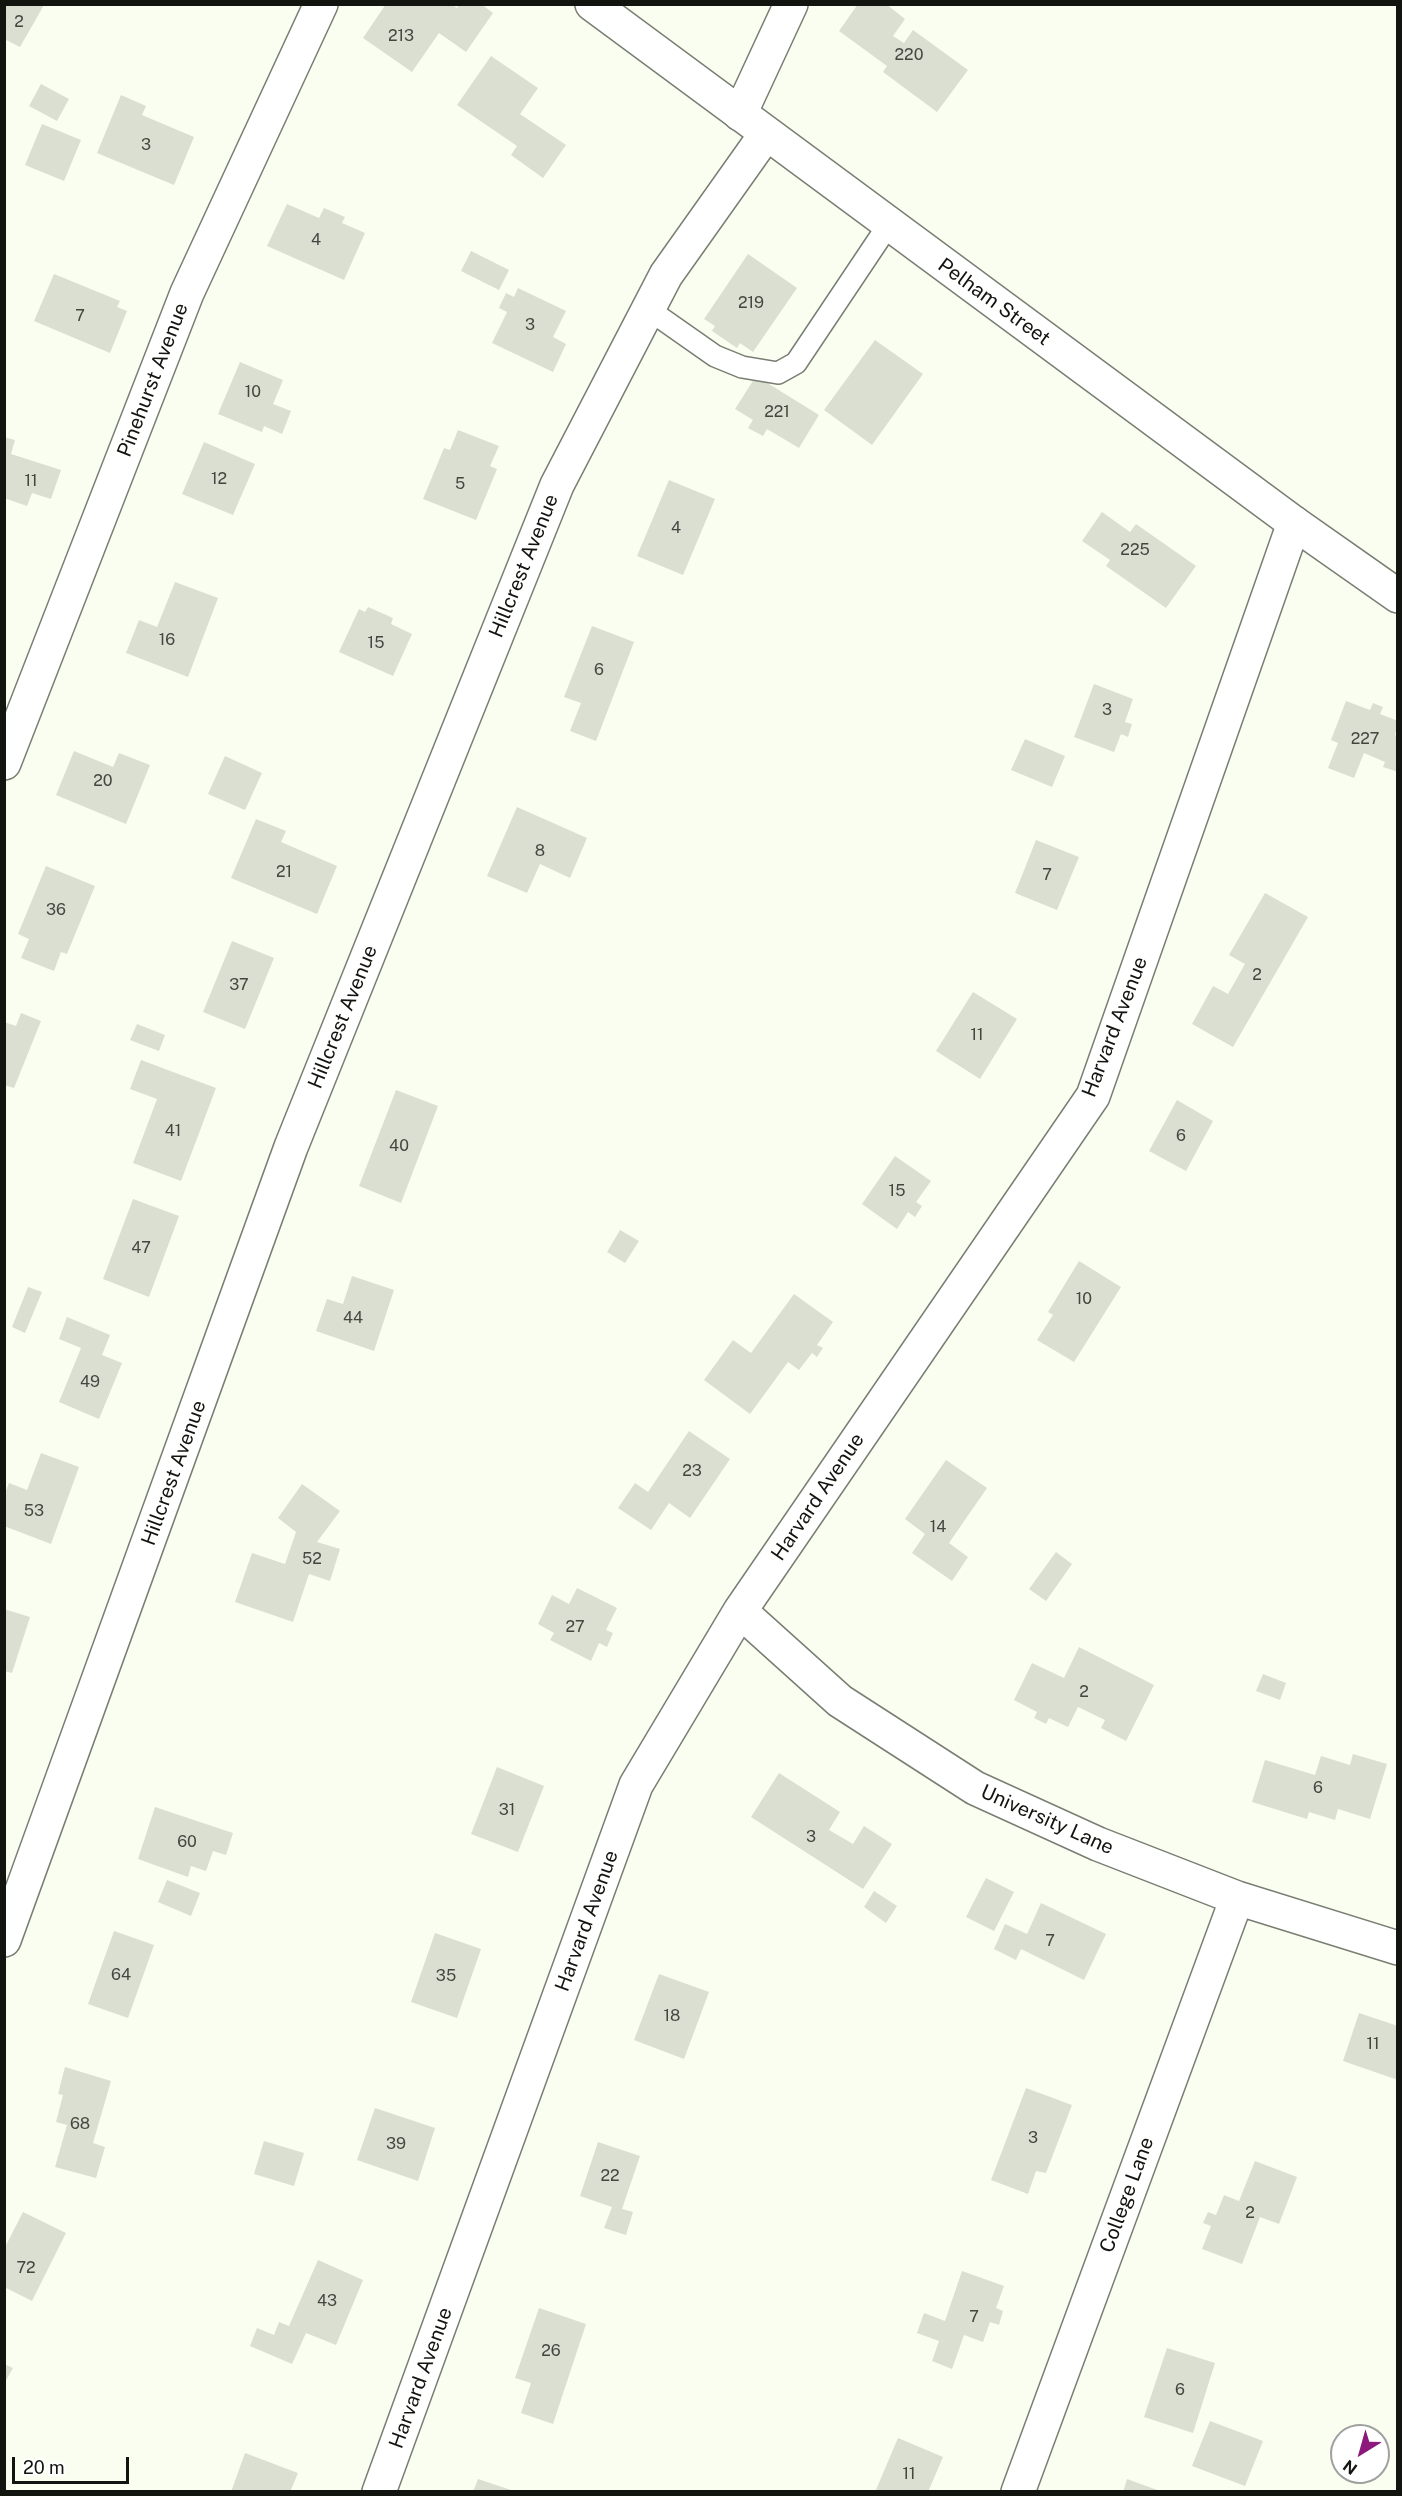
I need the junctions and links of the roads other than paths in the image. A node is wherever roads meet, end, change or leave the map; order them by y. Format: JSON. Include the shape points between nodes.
{"nodes":[{"id":1,"x":321,"y":4,"type":"edge"},
{"id":2,"x":592,"y":4,"type":"edge"},
{"id":3,"x":791,"y":4,"type":"edge"},
{"id":4,"x":740,"y":114,"type":"junction"},
{"id":5,"x":766,"y":134,"type":"junction"},
{"id":6,"x":889,"y":224,"type":"junction"},
{"id":7,"x":648,"y":309,"type":"junction"},
{"id":8,"x":1294,"y":524,"type":"junction"},
{"id":9,"x":1398,"y":596,"type":"edge"},
{"id":10,"x":4,"y":763,"type":"edge"},
{"id":11,"x":740,"y":1611,"type":"junction"},
{"id":12,"x":1237,"y":1898,"type":"junction"},
{"id":13,"x":4,"y":1940,"type":"edge"},
{"id":14,"x":1398,"y":1948,"type":"edge"},
{"id":15,"x":379,"y":2492,"type":"edge"},
{"id":16,"x":1018,"y":2492,"type":"edge"}],
"edges":[{"from":1,"to":10,"type":"street","name":"Pinehurst Avenue","via":[[187,293]]},
{"from":2,"to":4,"type":"street","name":"Pelham Street"},
{"from":3,"to":4,"type":"street"},
{"from":4,"to":5,"type":"street","name":"Pelham Street"},
{"from":5,"to":6,"type":"street","name":"Pelham Street"},
{"from":5,"to":7,"type":"street","name":"Hillcrest Avenue","via":[[666,275]]},
{"from":6,"to":7,"type":"lane","via":[[796,363],[778,374],[742,367],[715,356]]},
{"from":6,"to":8,"type":"street","name":"Pelham Street"},
{"from":7,"to":13,"type":"street","name":"Hillcrest Avenue","via":[[557,485],[291,1147]]},
{"from":8,"to":9,"type":"street","name":"Pelham Street"},
{"from":8,"to":11,"type":"street","name":"Harvard Avenue","via":[[1093,1096]]},
{"from":11,"to":12,"type":"street","name":"University Lane","via":[[840,1701],[975,1788],[1098,1844]]},
{"from":11,"to":15,"type":"street","name":"Harvard Avenue","via":[[636,1785]]},
{"from":12,"to":14,"type":"street","name":"University Lane"},
{"from":12,"to":16,"type":"street","name":"College Lane"}]}
